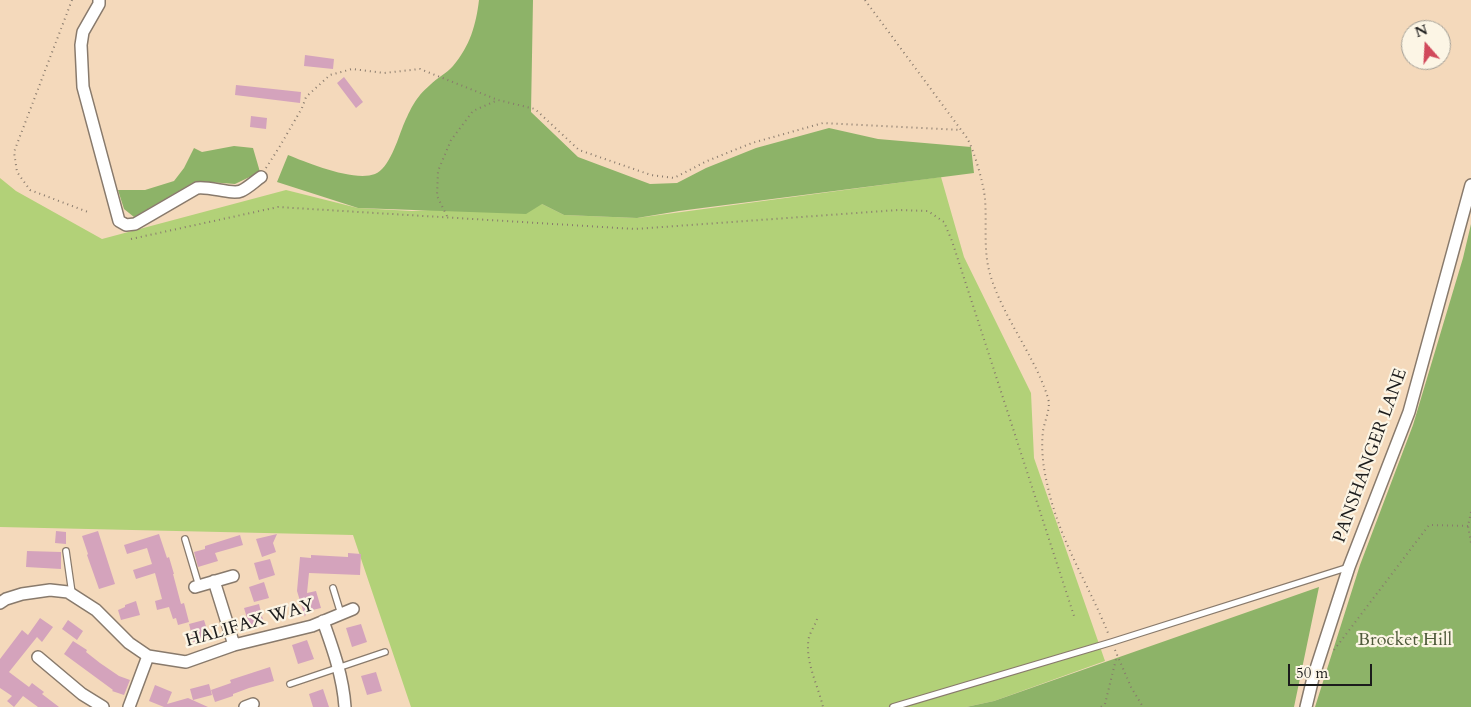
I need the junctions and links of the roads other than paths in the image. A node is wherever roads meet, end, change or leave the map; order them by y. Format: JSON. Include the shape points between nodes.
{"nodes":[{"id":1,"x":99,"y":0,"type":"edge"},
{"id":2,"x":261,"y":177,"type":"road end"},
{"id":3,"x":1471,"y":185,"type":"edge"},
{"id":4,"x":185,"y":539,"type":"dead end"},
{"id":5,"x":66,"y":551,"type":"dead end"},
{"id":6,"x":1349,"y":567,"type":"junction"},
{"id":7,"x":233,"y":576,"type":"dead end"},
{"id":8,"x":214,"y":581,"type":"junction"},
{"id":9,"x":197,"y":587,"type":"joint"},
{"id":10,"x":333,"y":588,"type":"dead end"},
{"id":11,"x":72,"y":595,"type":"junction"},
{"id":12,"x":0,"y":603,"type":"edge"},
{"id":13,"x":352,"y":609,"type":"dead end"},
{"id":14,"x":341,"y":614,"type":"junction"},
{"id":15,"x":323,"y":621,"type":"junction"},
{"id":16,"x":234,"y":645,"type":"junction"},
{"id":17,"x":385,"y":652,"type":"dead end"},
{"id":18,"x":148,"y":656,"type":"junction"},
{"id":19,"x":38,"y":657,"type":"dead end"},
{"id":20,"x":339,"y":667,"type":"junction"},
{"id":21,"x":290,"y":684,"type":"dead end"},
{"id":22,"x":102,"y":707,"type":"edge"},
{"id":23,"x":129,"y":707,"type":"edge"},
{"id":24,"x":345,"y":707,"type":"edge"},
{"id":25,"x":893,"y":707,"type":"edge"},
{"id":26,"x":1306,"y":707,"type":"edge"}],
"edges":[{"from":1,"to":2,"type":"street","via":[[80,45],[83,87],[119,221],[126,225],[136,224],[197,188],[237,192]]},
{"from":3,"to":6,"type":"street","name":"PANSHANGER LANE","via":[[1409,412]]},
{"from":4,"to":9,"type":"lane"},
{"from":5,"to":11,"type":"lane"},
{"from":6,"to":25,"type":"lane"},
{"from":6,"to":26,"type":"street","name":"PANSHANGER LANE"},
{"from":7,"to":8,"type":"street"},
{"from":8,"to":9,"type":"street"},
{"from":8,"to":16,"type":"street"},
{"from":10,"to":14,"type":"lane"},
{"from":11,"to":12,"type":"street","name":"HALIFAX WAY","via":[[50,590],[22,594]]},
{"from":11,"to":18,"type":"street","name":"HALIFAX WAY","via":[[96,610],[129,643]]},
{"from":13,"to":14,"type":"street","name":"HALIFAX WAY"},
{"from":14,"to":15,"type":"street","name":"HALIFAX WAY"},
{"from":15,"to":16,"type":"street","name":"HALIFAX WAY"},
{"from":15,"to":20,"type":"street"},
{"from":16,"to":18,"type":"street","name":"HALIFAX WAY","via":[[186,662]]},
{"from":17,"to":20,"type":"lane"},
{"from":18,"to":23,"type":"street"},
{"from":19,"to":22,"type":"street"},
{"from":20,"to":21,"type":"lane"},
{"from":20,"to":24,"type":"street"}]}
